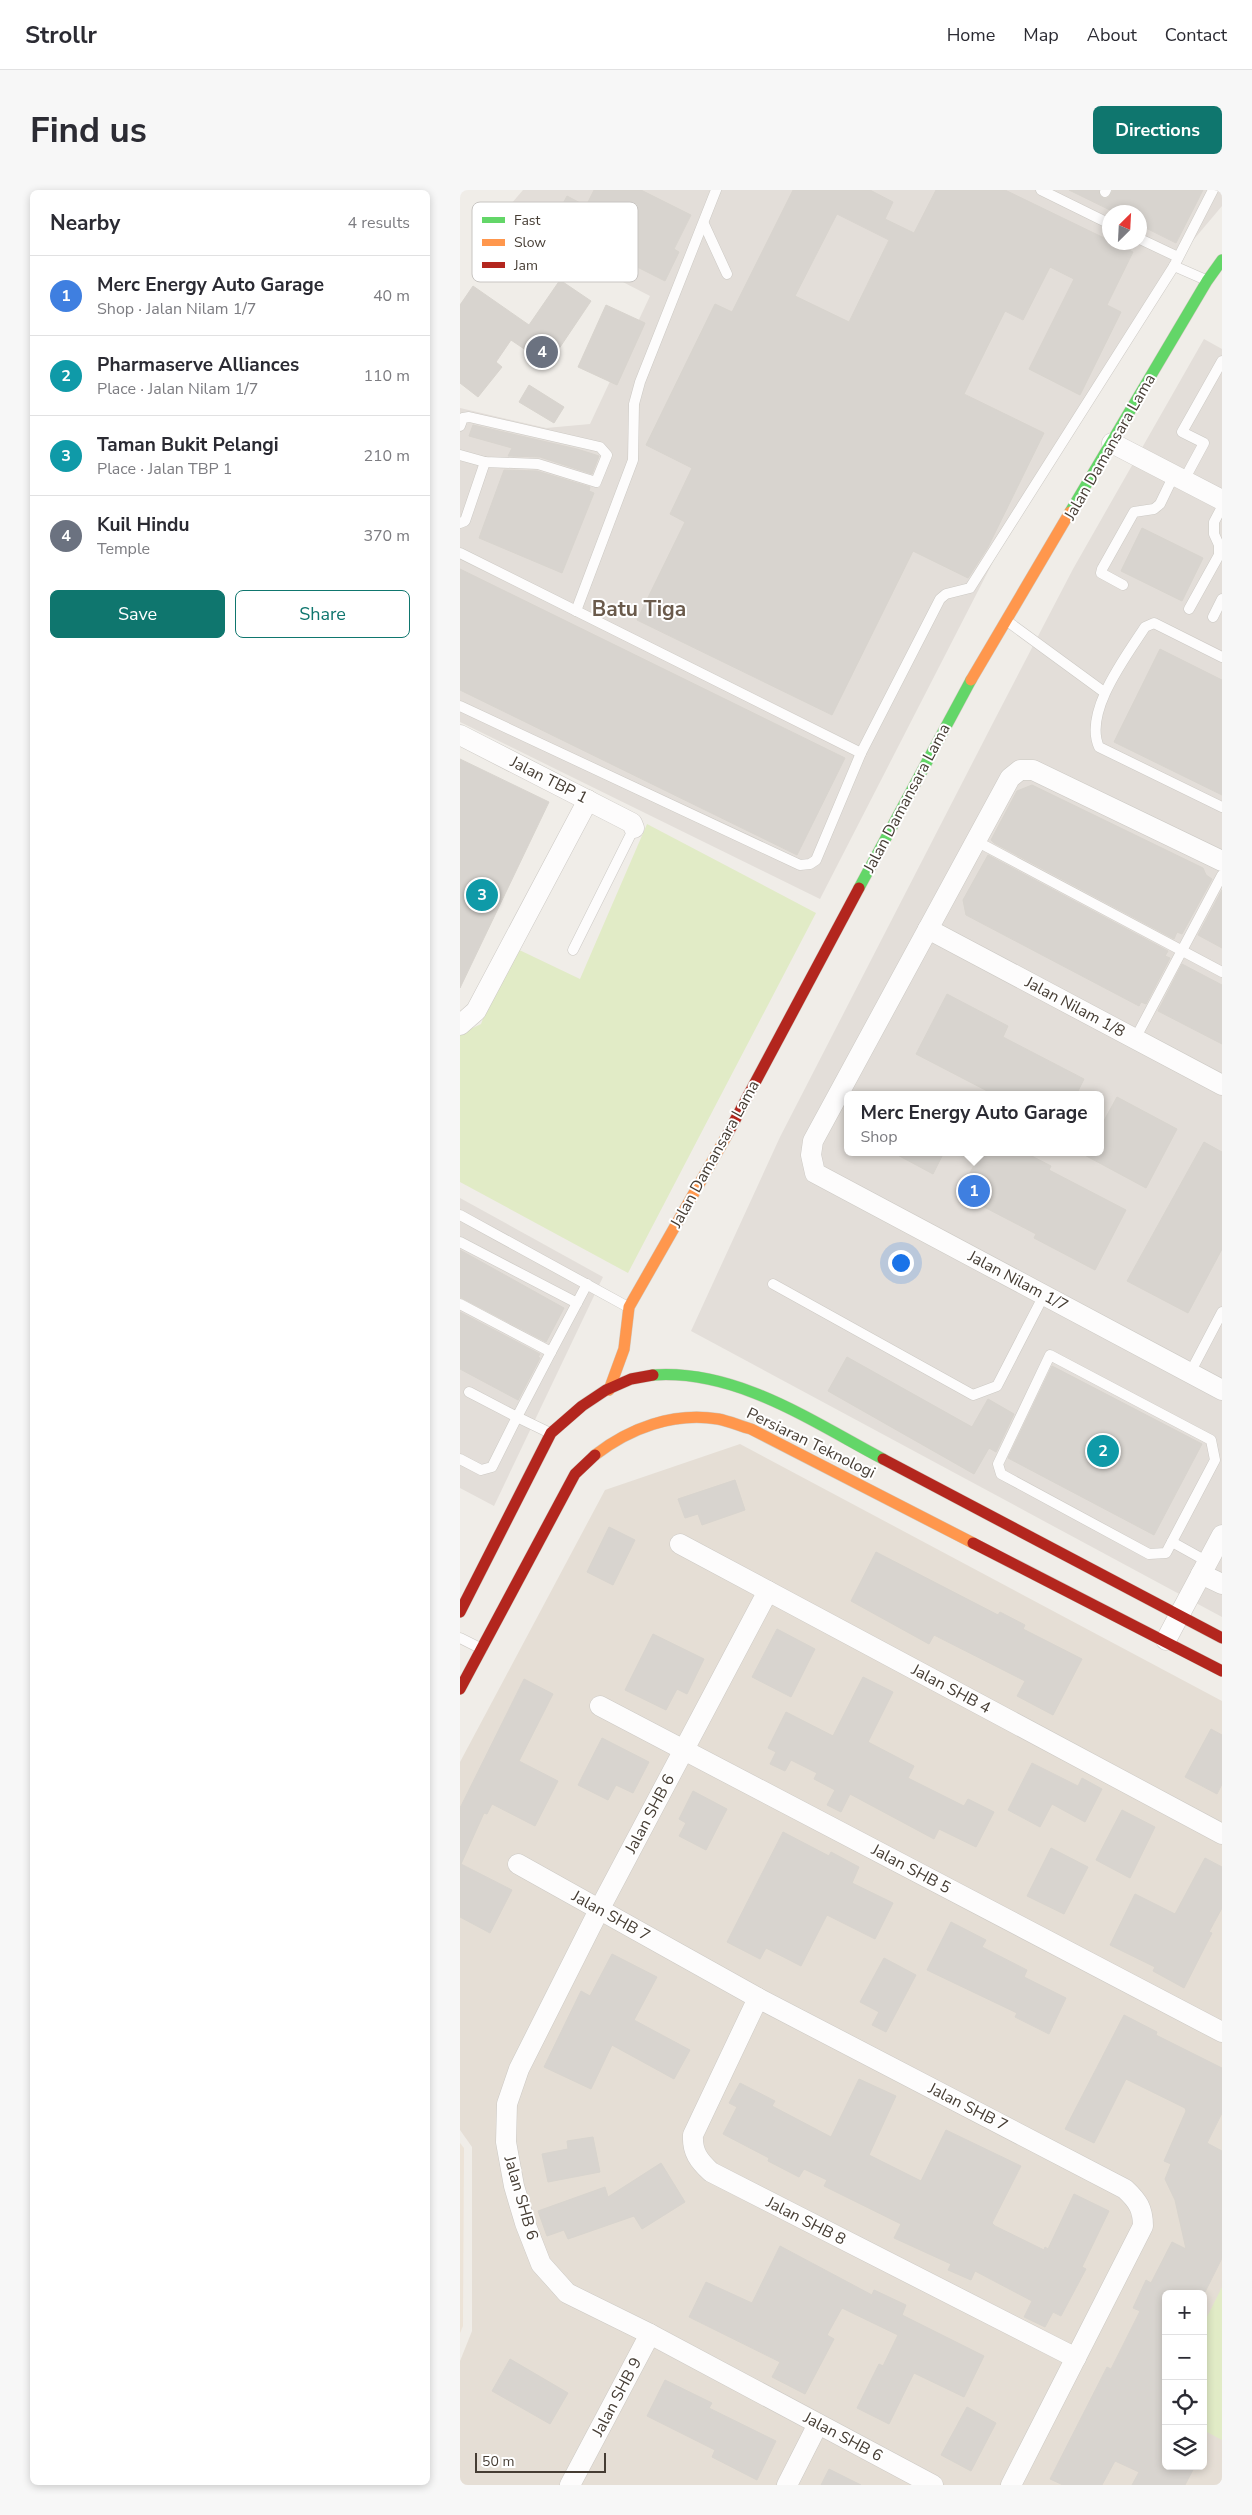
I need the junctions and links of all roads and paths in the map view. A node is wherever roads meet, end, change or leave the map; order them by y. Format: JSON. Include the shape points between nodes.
{"nodes":[{"id":1,"x":716,"y":190,"type":"edge"},
{"id":2,"x":1041,"y":190,"type":"edge"},
{"id":3,"x":1214,"y":190,"type":"edge"},
{"id":4,"x":1102,"y":220,"type":"edge"},
{"id":5,"x":704,"y":224,"type":"junction"},
{"id":6,"x":1147,"y":243,"type":"edge"},
{"id":7,"x":1222,"y":260,"type":"edge"},
{"id":8,"x":1176,"y":262,"type":"junction"},
{"id":9,"x":727,"y":274,"type":"dead end"},
{"id":10,"x":1207,"y":281,"type":"junction"},
{"id":11,"x":1222,"y":361,"type":"edge"},
{"id":12,"x":460,"y":426,"type":"edge"},
{"id":13,"x":1112,"y":443,"type":"junction"},
{"id":14,"x":460,"y":455,"type":"edge"},
{"id":15,"x":485,"y":462,"type":"junction"},
{"id":16,"x":1179,"y":478,"type":"junction"},
{"id":17,"x":1222,"y":500,"type":"edge"},
{"id":18,"x":1222,"y":508,"type":"edge"},
{"id":19,"x":460,"y":523,"type":"edge"},
{"id":20,"x":460,"y":553,"type":"edge"},
{"id":21,"x":1123,"y":585,"type":"dead end"},
{"id":22,"x":1222,"y":599,"type":"edge"},
{"id":23,"x":1189,"y":609,"type":"dead end"},
{"id":24,"x":576,"y":611,"type":"junction"},
{"id":25,"x":1212,"y":617,"type":"dead end"},
{"id":26,"x":1006,"y":620,"type":"junction"},
{"id":27,"x":1222,"y":657,"type":"edge"},
{"id":28,"x":1104,"y":692,"type":"junction"},
{"id":29,"x":460,"y":706,"type":"edge"},
{"id":30,"x":460,"y":735,"type":"edge"},
{"id":31,"x":861,"y":753,"type":"junction"},
{"id":32,"x":588,"y":800,"type":"junction"},
{"id":33,"x":1222,"y":807,"type":"edge"},
{"id":34,"x":634,"y":828,"type":"joint"},
{"id":35,"x":976,"y":841,"type":"junction"},
{"id":36,"x":1222,"y":861,"type":"edge"},
{"id":37,"x":1222,"y":875,"type":"edge"},
{"id":38,"x":928,"y":929,"type":"junction"},
{"id":39,"x":573,"y":950,"type":"dead end"},
{"id":40,"x":1182,"y":951,"type":"junction"},
{"id":41,"x":1222,"y":972,"type":"edge"},
{"id":42,"x":460,"y":1025,"type":"edge"},
{"id":43,"x":1135,"y":1039,"type":"junction"},
{"id":44,"x":1222,"y":1085,"type":"edge"},
{"id":45,"x":460,"y":1214,"type":"edge"},
{"id":46,"x":460,"y":1242,"type":"edge"},
{"id":47,"x":587,"y":1284,"type":"junction"},
{"id":48,"x":772,"y":1284,"type":"dead end"},
{"id":49,"x":1044,"y":1295,"type":"junction"},
{"id":50,"x":577,"y":1303,"type":"junction"},
{"id":51,"x":460,"y":1304,"type":"edge"},
{"id":52,"x":629,"y":1307,"type":"junction"},
{"id":53,"x":1222,"y":1312,"type":"edge"},
{"id":54,"x":624,"y":1349,"type":"junction"},
{"id":55,"x":552,"y":1352,"type":"junction"},
{"id":56,"x":1190,"y":1373,"type":"junction"},
{"id":57,"x":644,"y":1376,"type":"junction"},
{"id":58,"x":609,"y":1390,"type":"junction"},
{"id":59,"x":1222,"y":1390,"type":"edge"},
{"id":60,"x":469,"y":1392,"type":"dead end"},
{"id":61,"x":518,"y":1417,"type":"junction"},
{"id":62,"x":551,"y":1433,"type":"junction"},
{"id":63,"x":460,"y":1458,"type":"edge"},
{"id":64,"x":1222,"y":1535,"type":"edge"},
{"id":65,"x":1172,"y":1542,"type":"junction"},
{"id":66,"x":680,"y":1544,"type":"dead end"},
{"id":67,"x":1204,"y":1568,"type":"junction"},
{"id":68,"x":1222,"y":1584,"type":"edge"},
{"id":69,"x":768,"y":1591,"type":"junction"},
{"id":70,"x":460,"y":1612,"type":"edge"},
{"id":71,"x":1179,"y":1615,"type":"junction"},
{"id":72,"x":460,"y":1638,"type":"edge"},
{"id":73,"x":1222,"y":1638,"type":"edge"},
{"id":74,"x":1166,"y":1640,"type":"junction"},
{"id":75,"x":482,"y":1649,"type":"junction"},
{"id":76,"x":1222,"y":1671,"type":"edge"},
{"id":77,"x":460,"y":1689,"type":"edge"},
{"id":78,"x":600,"y":1706,"type":"dead end"},
{"id":79,"x":685,"y":1749,"type":"junction"},
{"id":80,"x":1222,"y":1834,"type":"edge"},
{"id":81,"x":518,"y":1864,"type":"dead end"},
{"id":82,"x":599,"y":1910,"type":"junction"},
{"id":83,"x":758,"y":1998,"type":"junction"},
{"id":84,"x":1222,"y":2032,"type":"edge"},
{"id":85,"x":650,"y":2334,"type":"junction"},
{"id":86,"x":1076,"y":2358,"type":"junction"},
{"id":87,"x":818,"y":2424,"type":"junction"},
{"id":88,"x":570,"y":2485,"type":"edge"},
{"id":89,"x":787,"y":2485,"type":"edge"},
{"id":90,"x":933,"y":2485,"type":"edge"},
{"id":91,"x":1011,"y":2485,"type":"edge"}],
"edges":[{"from":1,"to":5,"type":"lane"},
{"from":2,"to":4,"type":"lane"},
{"from":3,"to":8,"type":"lane"},
{"from":5,"to":9,"type":"lane"},
{"from":5,"to":24,"type":"lane","via":[[640,382],[634,404],[633,460]]},
{"from":6,"to":8,"type":"lane"},
{"from":7,"to":10,"type":"main road","name":"Jalan Damansara Lama"},
{"from":8,"to":10,"type":"lane"},
{"from":8,"to":31,"type":"lane","via":[[970,588],[946,594],[940,599]]},
{"from":10,"to":13,"type":"main road","name":"Jalan Damansara Lama"},
{"from":11,"to":16,"type":"lane","via":[[1182,432],[1204,444]]},
{"from":12,"to":15,"type":"lane","via":[[463,418],[469,417],[600,447],[607,455],[596,482],[538,464]]},
{"from":13,"to":16,"type":"street"},
{"from":13,"to":26,"type":"main road","name":"Jalan Damansara Lama"},
{"from":14,"to":15,"type":"lane"},
{"from":15,"to":19,"type":"lane","via":[[465,521]]},
{"from":16,"to":17,"type":"street"},
{"from":16,"to":21,"type":"lane","via":[[1154,509],[1134,512],[1102,569],[1101,573]]},
{"from":18,"to":23,"type":"lane","via":[[1214,522],[1219,555]]},
{"from":20,"to":24,"type":"lane"},
{"from":22,"to":25,"type":"lane"},
{"from":24,"to":31,"type":"lane"},
{"from":26,"to":28,"type":"lane"},
{"from":26,"to":52,"type":"main road","name":"Jalan Damansara Lama","via":[[935,746],[736,1120]]},
{"from":27,"to":28,"type":"lane","via":[[1154,623],[1145,627]]},
{"from":28,"to":33,"type":"lane","via":[[1095,737],[1099,747]]},
{"from":29,"to":31,"type":"lane","via":[[800,865],[816,860]]},
{"from":30,"to":32,"type":"street","name":"Jalan TBP 1"},
{"from":32,"to":34,"type":"street","name":"Jalan TBP 1","via":[[632,823]]},
{"from":32,"to":42,"type":"street","via":[[476,1011]]},
{"from":34,"to":39,"type":"lane"},
{"from":35,"to":36,"type":"street","via":[[1010,778],[1020,770],[1033,770]]},
{"from":35,"to":38,"type":"street"},
{"from":35,"to":40,"type":"lane"},
{"from":37,"to":40,"type":"lane"},
{"from":38,"to":43,"type":"street","name":"Jalan Nilam 1/8"},
{"from":38,"to":49,"type":"street","name":"Jalan Nilam 1/7","via":[[813,1141],[811,1155],[815,1172]]},
{"from":40,"to":41,"type":"lane"},
{"from":40,"to":43,"type":"lane"},
{"from":43,"to":44,"type":"street","name":"Jalan Nilam 1/8"},
{"from":45,"to":47,"type":"lane"},
{"from":46,"to":50,"type":"lane"},
{"from":47,"to":50,"type":"lane"},
{"from":47,"to":52,"type":"lane"},
{"from":48,"to":49,"type":"lane","via":[[973,1395],[998,1386]]},
{"from":49,"to":56,"type":"street","name":"Jalan Nilam 1/7"},
{"from":50,"to":55,"type":"lane"},
{"from":51,"to":55,"type":"lane"},
{"from":52,"to":54,"type":"main road","name":"Jalan Damansara Lama"},
{"from":53,"to":56,"type":"lane"},
{"from":54,"to":57,"type":"street"},
{"from":54,"to":58,"type":"main road","name":"Jalan Damansara Lama"},
{"from":55,"to":61,"type":"lane"},
{"from":56,"to":59,"type":"street","name":"Jalan Nilam 1/7"},
{"from":57,"to":58,"type":"main road","name":"Persiaran Teknologi"},
{"from":57,"to":71,"type":"main road","name":"Persiaran Teknologi","via":[[705,1380],[757,1393]]},
{"from":58,"to":62,"type":"main road","name":"Persiaran Teknologi","via":[[574,1411]]},
{"from":60,"to":61,"type":"lane"},
{"from":61,"to":62,"type":"lane"},
{"from":61,"to":63,"type":"lane","via":[[492,1467],[481,1470]]},
{"from":62,"to":70,"type":"main road","name":"Persiaran Teknologi"},
{"from":64,"to":67,"type":"street"},
{"from":65,"to":65,"type":"lane","via":[[1166,1553],[1149,1554],[1001,1474],[998,1464],[1050,1355],[1211,1440],[1215,1460]]},
{"from":65,"to":67,"type":"lane"},
{"from":66,"to":69,"type":"street","name":"Jalan SHB 4"},
{"from":67,"to":68,"type":"street"},
{"from":67,"to":71,"type":"street"},
{"from":69,"to":79,"type":"street","name":"Jalan SHB 6"},
{"from":69,"to":80,"type":"street","name":"Jalan SHB 4"},
{"from":71,"to":73,"type":"main road","name":"Persiaran Teknologi"},
{"from":71,"to":74,"type":"street"},
{"from":72,"to":75,"type":"lane"},
{"from":74,"to":75,"type":"main road","name":"Persiaran Teknologi","via":[[751,1429],[714,1418],[669,1418],[629,1432],[593,1454],[575,1474]]},
{"from":74,"to":76,"type":"main road","name":"Persiaran Teknologi"},
{"from":75,"to":77,"type":"main road","name":"Persiaran Teknologi"},
{"from":78,"to":79,"type":"street","name":"Jalan SHB 5"},
{"from":79,"to":82,"type":"street","name":"Jalan SHB 6"},
{"from":79,"to":84,"type":"street","name":"Jalan SHB 5"},
{"from":81,"to":82,"type":"street","name":"Jalan SHB 7"},
{"from":82,"to":83,"type":"street","name":"Jalan SHB 7"},
{"from":82,"to":85,"type":"street","name":"Jalan SHB 6","via":[[519,2069],[507,2104],[506,2142],[514,2186],[541,2264],[567,2293]]},
{"from":83,"to":86,"type":"street","name":"Jalan SHB 8","via":[[693,2135],[692,2147],[699,2160],[711,2172]]},
{"from":83,"to":86,"type":"street","name":"Jalan SHB 7","via":[[1125,2189],[1137,2200],[1143,2213],[1143,2226]]},
{"from":85,"to":87,"type":"street","name":"Jalan SHB 6"},
{"from":85,"to":88,"type":"street","name":"Jalan SHB 9"},
{"from":86,"to":91,"type":"street","name":"Jalan SHB 7"},
{"from":87,"to":89,"type":"street"},
{"from":87,"to":90,"type":"street","name":"Jalan SHB 6"}]}
